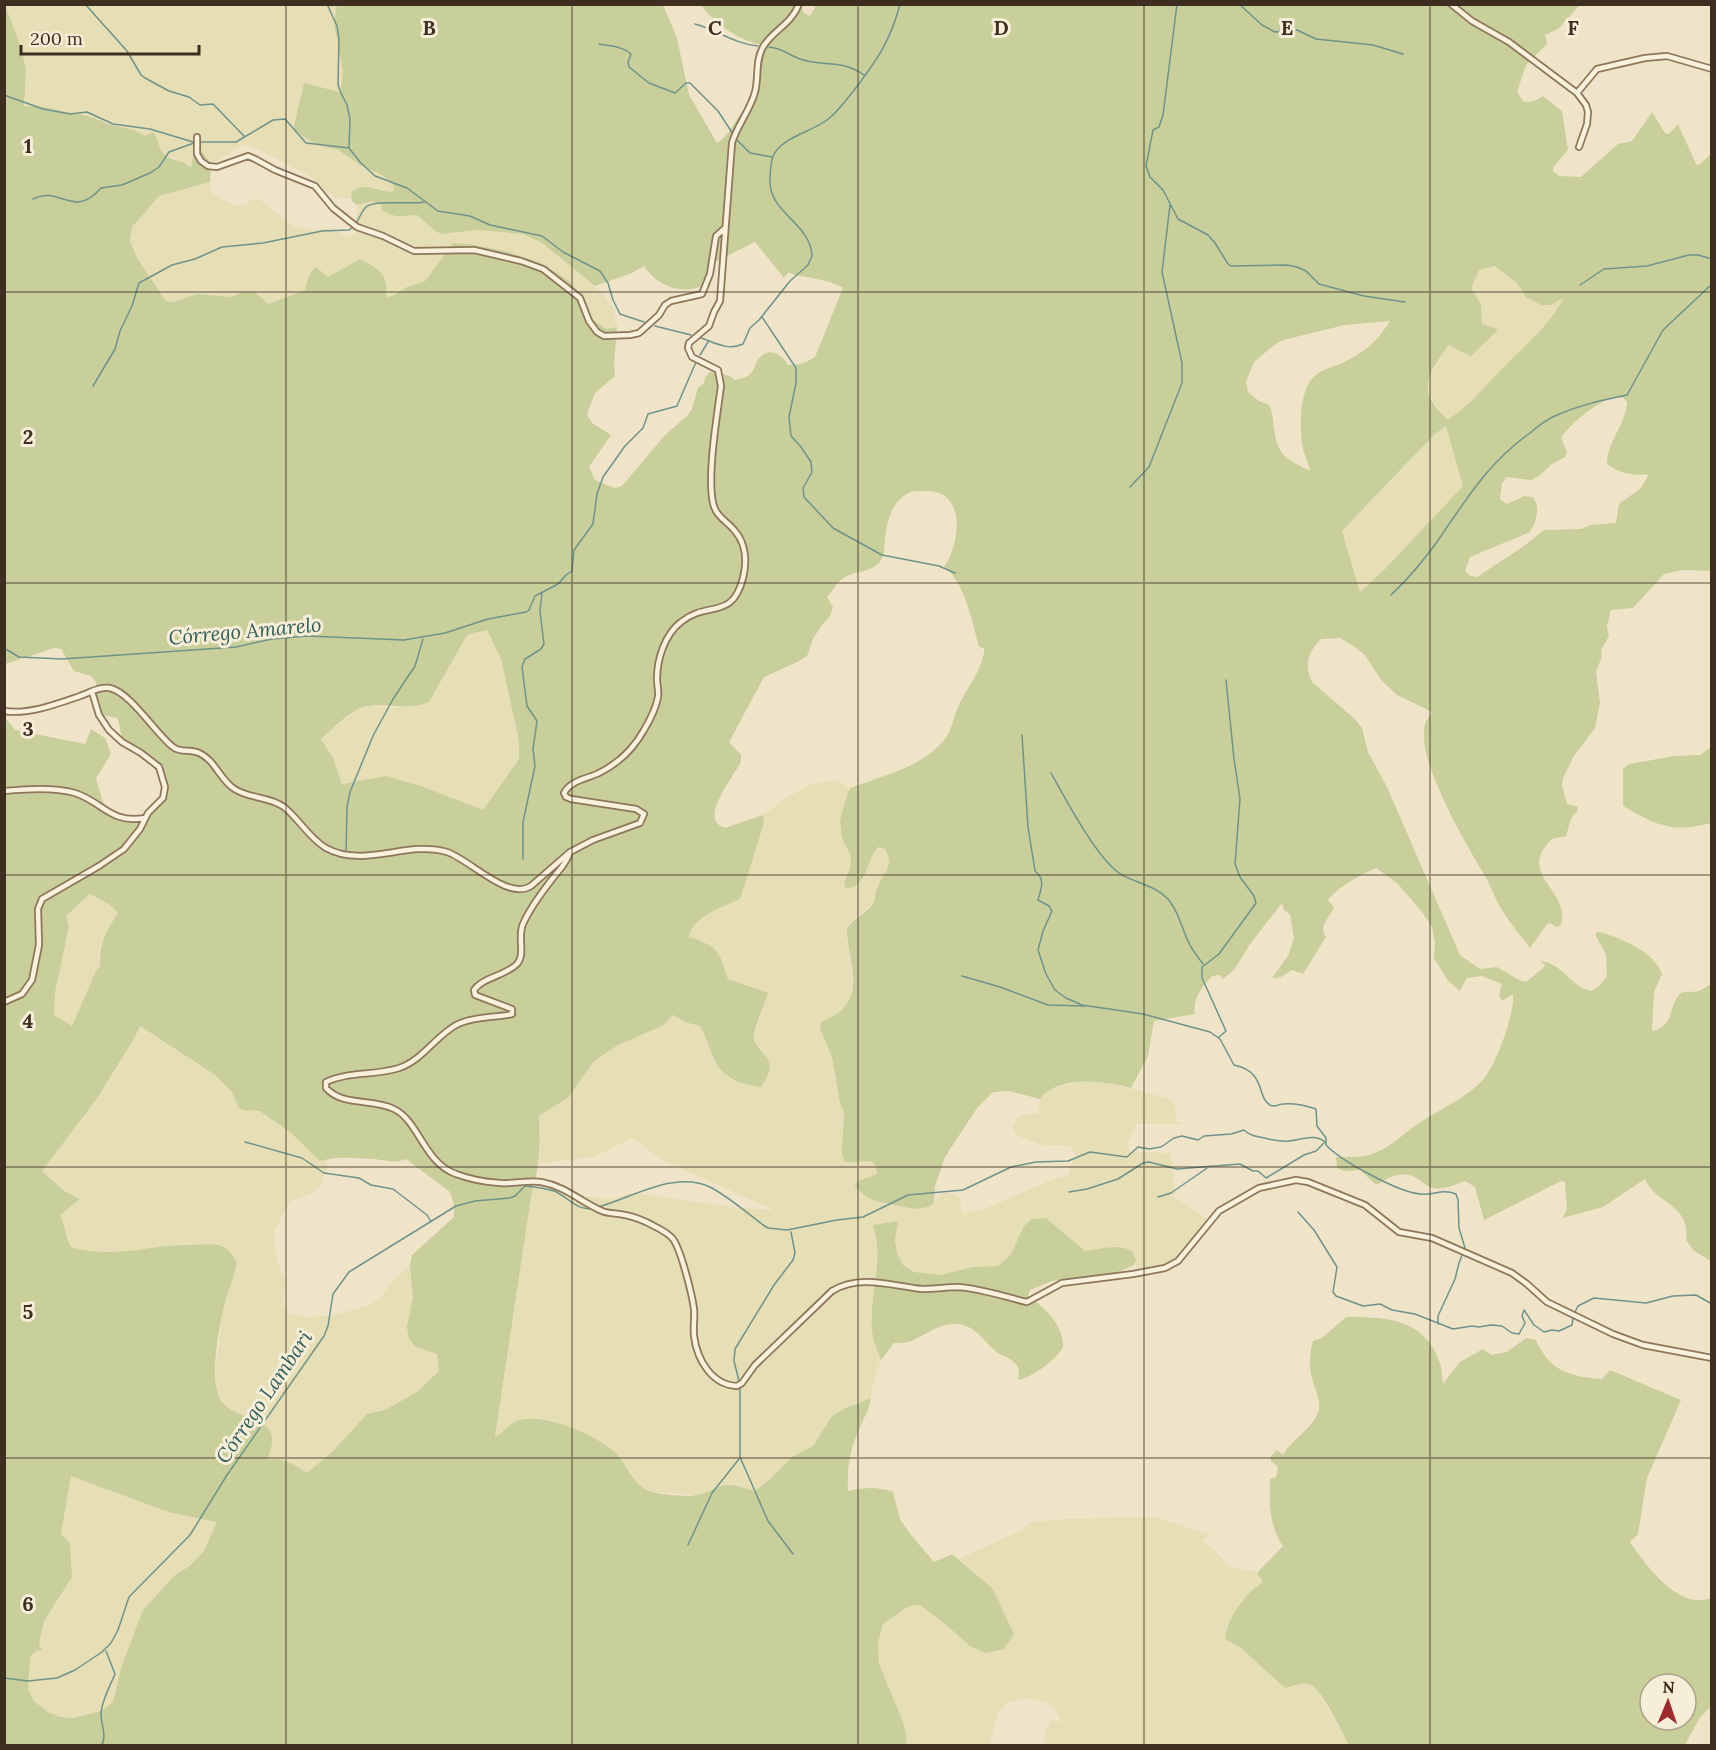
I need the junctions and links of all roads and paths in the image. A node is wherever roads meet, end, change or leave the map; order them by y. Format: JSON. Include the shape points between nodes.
{"nodes":[{"id":1,"x":799,"y":4,"type":"edge"},
{"id":2,"x":1451,"y":4,"type":"edge"},
{"id":3,"x":1712,"y":69,"type":"edge"},
{"id":4,"x":1577,"y":93,"type":"junction"},
{"id":5,"x":197,"y":137,"type":"dead end"},
{"id":6,"x":1579,"y":147,"type":"dead end"},
{"id":7,"x":724,"y":229,"type":"junction"},
{"id":8,"x":92,"y":692,"type":"junction"},
{"id":9,"x":4,"y":711,"type":"edge"},
{"id":10,"x":4,"y":791,"type":"edge"},
{"id":11,"x":145,"y":818,"type":"junction"},
{"id":12,"x":570,"y":852,"type":"junction"},
{"id":13,"x":4,"y":1002,"type":"edge"},
{"id":14,"x":1712,"y":1358,"type":"edge"}],
"edges":[{"from":1,"to":7,"type":"street","via":[[790,21],[761,50],[755,92],[732,143]]},
{"from":2,"to":4,"type":"street"},
{"from":3,"to":4,"type":"street","via":[[1667,56],[1645,58],[1597,69]]},
{"from":4,"to":6,"type":"street","via":[[1588,112]]},
{"from":5,"to":7,"type":"street","via":[[196,154],[208,166],[217,167],[248,156],[315,186],[333,208],[357,227],[414,251],[474,250],[543,269],[580,298],[589,321],[604,336],[639,333],[671,301],[702,294],[710,274],[716,236]]},
{"from":7,"to":12,"type":"street","via":[[720,302],[712,323],[688,348],[692,357],[718,370],[720,376],[710,488],[718,515],[741,540],[745,554],[743,578],[730,604],[691,615],[670,635],[658,668],[657,700],[633,749],[612,766],[579,780],[564,793],[571,799],[636,808],[642,811],[640,823]]},
{"from":8,"to":9,"type":"street","via":[[24,711]]},
{"from":8,"to":11,"type":"street","via":[[99,715],[109,730],[159,767],[163,776],[163,798]]},
{"from":8,"to":12,"type":"street","via":[[105,688],[118,692],[174,748],[202,754],[234,790],[274,801],[325,847],[341,854],[437,850],[465,861],[494,880],[526,890]]},
{"from":10,"to":11,"type":"street","via":[[70,792],[116,816]]},
{"from":11,"to":13,"type":"street","via":[[124,849],[42,899],[32,980],[22,994]]},
{"from":12,"to":14,"type":"street","via":[[567,862],[526,917],[520,931],[520,959],[474,990],[475,995],[512,1009],[512,1014],[456,1025],[414,1061],[386,1071],[336,1077],[327,1082],[326,1088],[332,1095],[392,1107],[402,1113],[433,1157],[454,1174],[501,1183],[540,1181],[560,1186],[604,1212],[635,1218],[672,1237],[694,1309],[699,1351],[708,1371],[722,1384],[742,1383],[755,1365],[842,1285],[857,1282],[924,1289],[960,1287],[1027,1302],[1062,1283],[1166,1268],[1178,1261],[1219,1211],[1259,1188],[1296,1180],[1365,1205],[1399,1232],[1432,1238],[1512,1273],[1547,1302],[1613,1334],[1651,1347]]}]}
